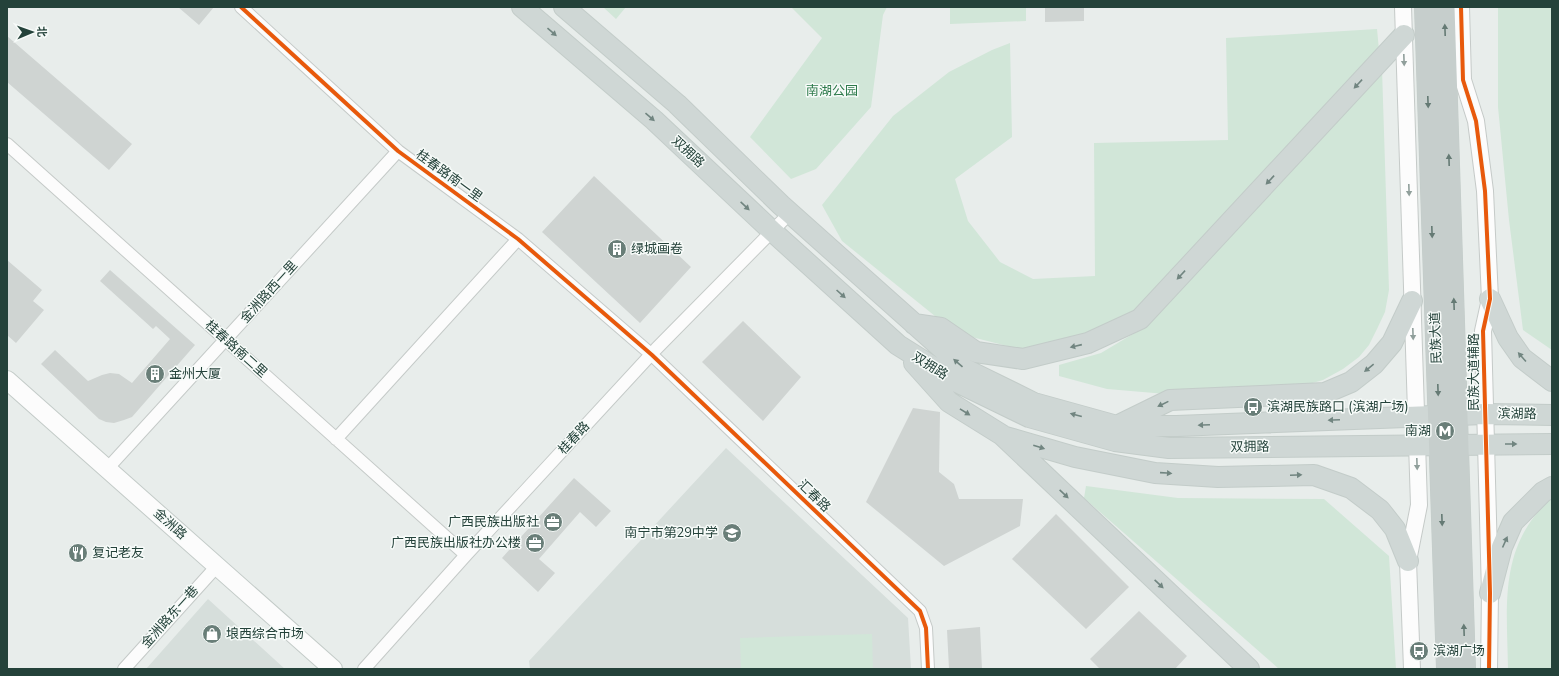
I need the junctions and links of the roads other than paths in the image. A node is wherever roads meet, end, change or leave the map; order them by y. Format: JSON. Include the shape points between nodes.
{"nodes":[{"id":1,"x":241,"y":7,"type":"edge"},
{"id":2,"x":522,"y":7,"type":"edge"},
{"id":3,"x":564,"y":7,"type":"edge"},
{"id":4,"x":1403,"y":7,"type":"edge"},
{"id":5,"x":1425,"y":7,"type":"edge"},
{"id":6,"x":1444,"y":7,"type":"edge"},
{"id":7,"x":1461,"y":7,"type":"edge"},
{"id":8,"x":1404,"y":35,"type":"junction"},
{"id":9,"x":7,"y":144,"type":"edge"},
{"id":10,"x":398,"y":151,"type":"junction"},
{"id":11,"x":790,"y":213,"type":"junction"},
{"id":12,"x":772,"y":231,"type":"junction"},
{"id":13,"x":518,"y":239,"type":"junction"},
{"id":14,"x":1490,"y":300,"type":"junction"},
{"id":15,"x":1412,"y":301,"type":"junction"},
{"id":16,"x":914,"y":324,"type":"junction"},
{"id":17,"x":226,"y":340,"type":"junction"},
{"id":18,"x":898,"y":345,"type":"junction"},
{"id":19,"x":652,"y":354,"type":"junction"},
{"id":20,"x":7,"y":380,"type":"edge"},
{"id":21,"x":1552,"y":381,"type":"edge"},
{"id":22,"x":1484,"y":414,"type":"junction"},
{"id":23,"x":1448,"y":415,"type":"junction"},
{"id":24,"x":1552,"y":415,"type":"edge"},
{"id":25,"x":1416,"y":416,"type":"junction"},
{"id":26,"x":1117,"y":426,"type":"junction"},
{"id":27,"x":1002,"y":435,"type":"junction"},
{"id":28,"x":336,"y":439,"type":"junction"},
{"id":29,"x":1417,"y":444,"type":"junction"},
{"id":30,"x":1449,"y":444,"type":"junction"},
{"id":31,"x":1485,"y":444,"type":"junction"},
{"id":32,"x":1552,"y":444,"type":"edge"},
{"id":33,"x":107,"y":469,"type":"junction"},
{"id":34,"x":1552,"y":486,"type":"edge"},
{"id":35,"x":466,"y":555,"type":"junction"},
{"id":36,"x":1408,"y":561,"type":"junction"},
{"id":37,"x":217,"y":566,"type":"junction"},
{"id":38,"x":1490,"y":593,"type":"junction"},
{"id":39,"x":124,"y":669,"type":"edge"},
{"id":40,"x":333,"y":669,"type":"edge"},
{"id":41,"x":364,"y":669,"type":"edge"},
{"id":42,"x":928,"y":669,"type":"edge"},
{"id":43,"x":1249,"y":669,"type":"edge"},
{"id":44,"x":1412,"y":669,"type":"edge"},
{"id":45,"x":1447,"y":669,"type":"edge"},
{"id":46,"x":1465,"y":669,"type":"edge"},
{"id":47,"x":1489,"y":669,"type":"edge"}],
"edges":[{"from":1,"to":10,"type":"street","name":"桂春路南一里"},
{"from":2,"to":12,"type":"main road","name":"双拥路","one_way":true,"via":[[654,120]]},
{"from":3,"to":11,"type":"main road","name":"双拥路","via":[[677,104]]},
{"from":4,"to":8,"type":"street"},
{"from":5,"to":23,"type":"highway","name":"民族大道","one_way":true},
{"from":23,"to":6,"type":"highway","name":"民族大道","one_way":true},
{"from":7,"to":14,"type":"street","name":"民族大道辅路","via":[[1463,80],[1476,121],[1485,191]]},
{"from":8,"to":15,"type":"street","one_way":true},
{"from":8,"to":16,"type":"main road","one_way":true,"via":[[1140,319],[1088,343],[1023,359],[976,352],[941,328]]},
{"from":9,"to":17,"type":"street","name":"桂春路南二里"},
{"from":10,"to":13,"type":"street","name":"桂春路南一里"},
{"from":10,"to":17,"type":"street","name":"金洲路西一里"},
{"from":11,"to":12,"type":"street","name":"桂春路"},
{"from":11,"to":16,"type":"main road","name":"双拥路"},
{"from":12,"to":18,"type":"main road","name":"双拥路","one_way":true},
{"from":12,"to":19,"type":"street","name":"桂春路"},
{"from":13,"to":19,"type":"street","name":"桂春路南一里"},
{"from":13,"to":28,"type":"street"},
{"from":21,"to":14,"type":"main road","one_way":true,"via":[[1522,358],[1508,338]]},
{"from":14,"to":22,"type":"street","name":"民族大道辅路","via":[[1483,331]]},
{"from":15,"to":25,"type":"street","one_way":true},
{"from":15,"to":26,"type":"main road","one_way":true,"via":[[1392,343],[1374,364],[1351,382],[1325,392],[1170,400]]},
{"from":26,"to":16,"type":"main road","name":"双拥路","one_way":true,"via":[[1034,404],[965,369]]},
{"from":17,"to":28,"type":"street","name":"桂春路南二里"},
{"from":17,"to":33,"type":"street","name":"金洲路西一里"},
{"from":18,"to":27,"type":"main road","one_way":true,"via":[[949,402]]},
{"from":18,"to":29,"type":"main road","name":"双拥路","via":[[958,382],[1029,417],[1116,441],[1169,448]]},
{"from":19,"to":35,"type":"street","name":"桂春路"},
{"from":19,"to":42,"type":"street","name":"汇春路","via":[[920,611],[926,628]]},
{"from":20,"to":33,"type":"main road","name":"金洲路"},
{"from":22,"to":23,"type":"main road","name":"滨湖路"},
{"from":22,"to":24,"type":"main road","name":"滨湖路"},
{"from":22,"to":31,"type":"street","name":"民族大道辅路"},
{"from":23,"to":25,"type":"main road","name":"双拥路"},
{"from":23,"to":30,"type":"highway","name":"民族大道"},
{"from":25,"to":26,"type":"main road","name":"双拥路","one_way":true,"via":[[1177,426]]},
{"from":25,"to":29,"type":"street"},
{"from":27,"to":36,"type":"main road","one_way":true,"via":[[1075,457],[1155,473],[1218,477],[1314,475],[1351,488],[1380,510],[1395,529]]},
{"from":27,"to":43,"type":"main road","one_way":true},
{"from":28,"to":35,"type":"street","name":"桂春路南二里"},
{"from":29,"to":30,"type":"main road","name":"双拥路"},
{"from":29,"to":36,"type":"street","one_way":true,"via":[[1419,505]]},
{"from":30,"to":31,"type":"main road"},
{"from":30,"to":45,"type":"highway","name":"民族大道","one_way":true},
{"from":46,"to":30,"type":"highway","name":"民族大道","one_way":true},
{"from":31,"to":32,"type":"main road","one_way":true},
{"from":31,"to":38,"type":"street","name":"民族大道辅路"},
{"from":33,"to":37,"type":"main road","name":"金洲路"},
{"from":38,"to":34,"type":"main road","one_way":true,"via":[[1502,547],[1514,522]]},
{"from":35,"to":41,"type":"street","name":"桂春路"},
{"from":36,"to":44,"type":"street"},
{"from":37,"to":39,"type":"street","name":"金洲路东一巷"},
{"from":37,"to":40,"type":"main road","name":"金洲路"},
{"from":38,"to":47,"type":"street","name":"民族大道辅路"}]}
